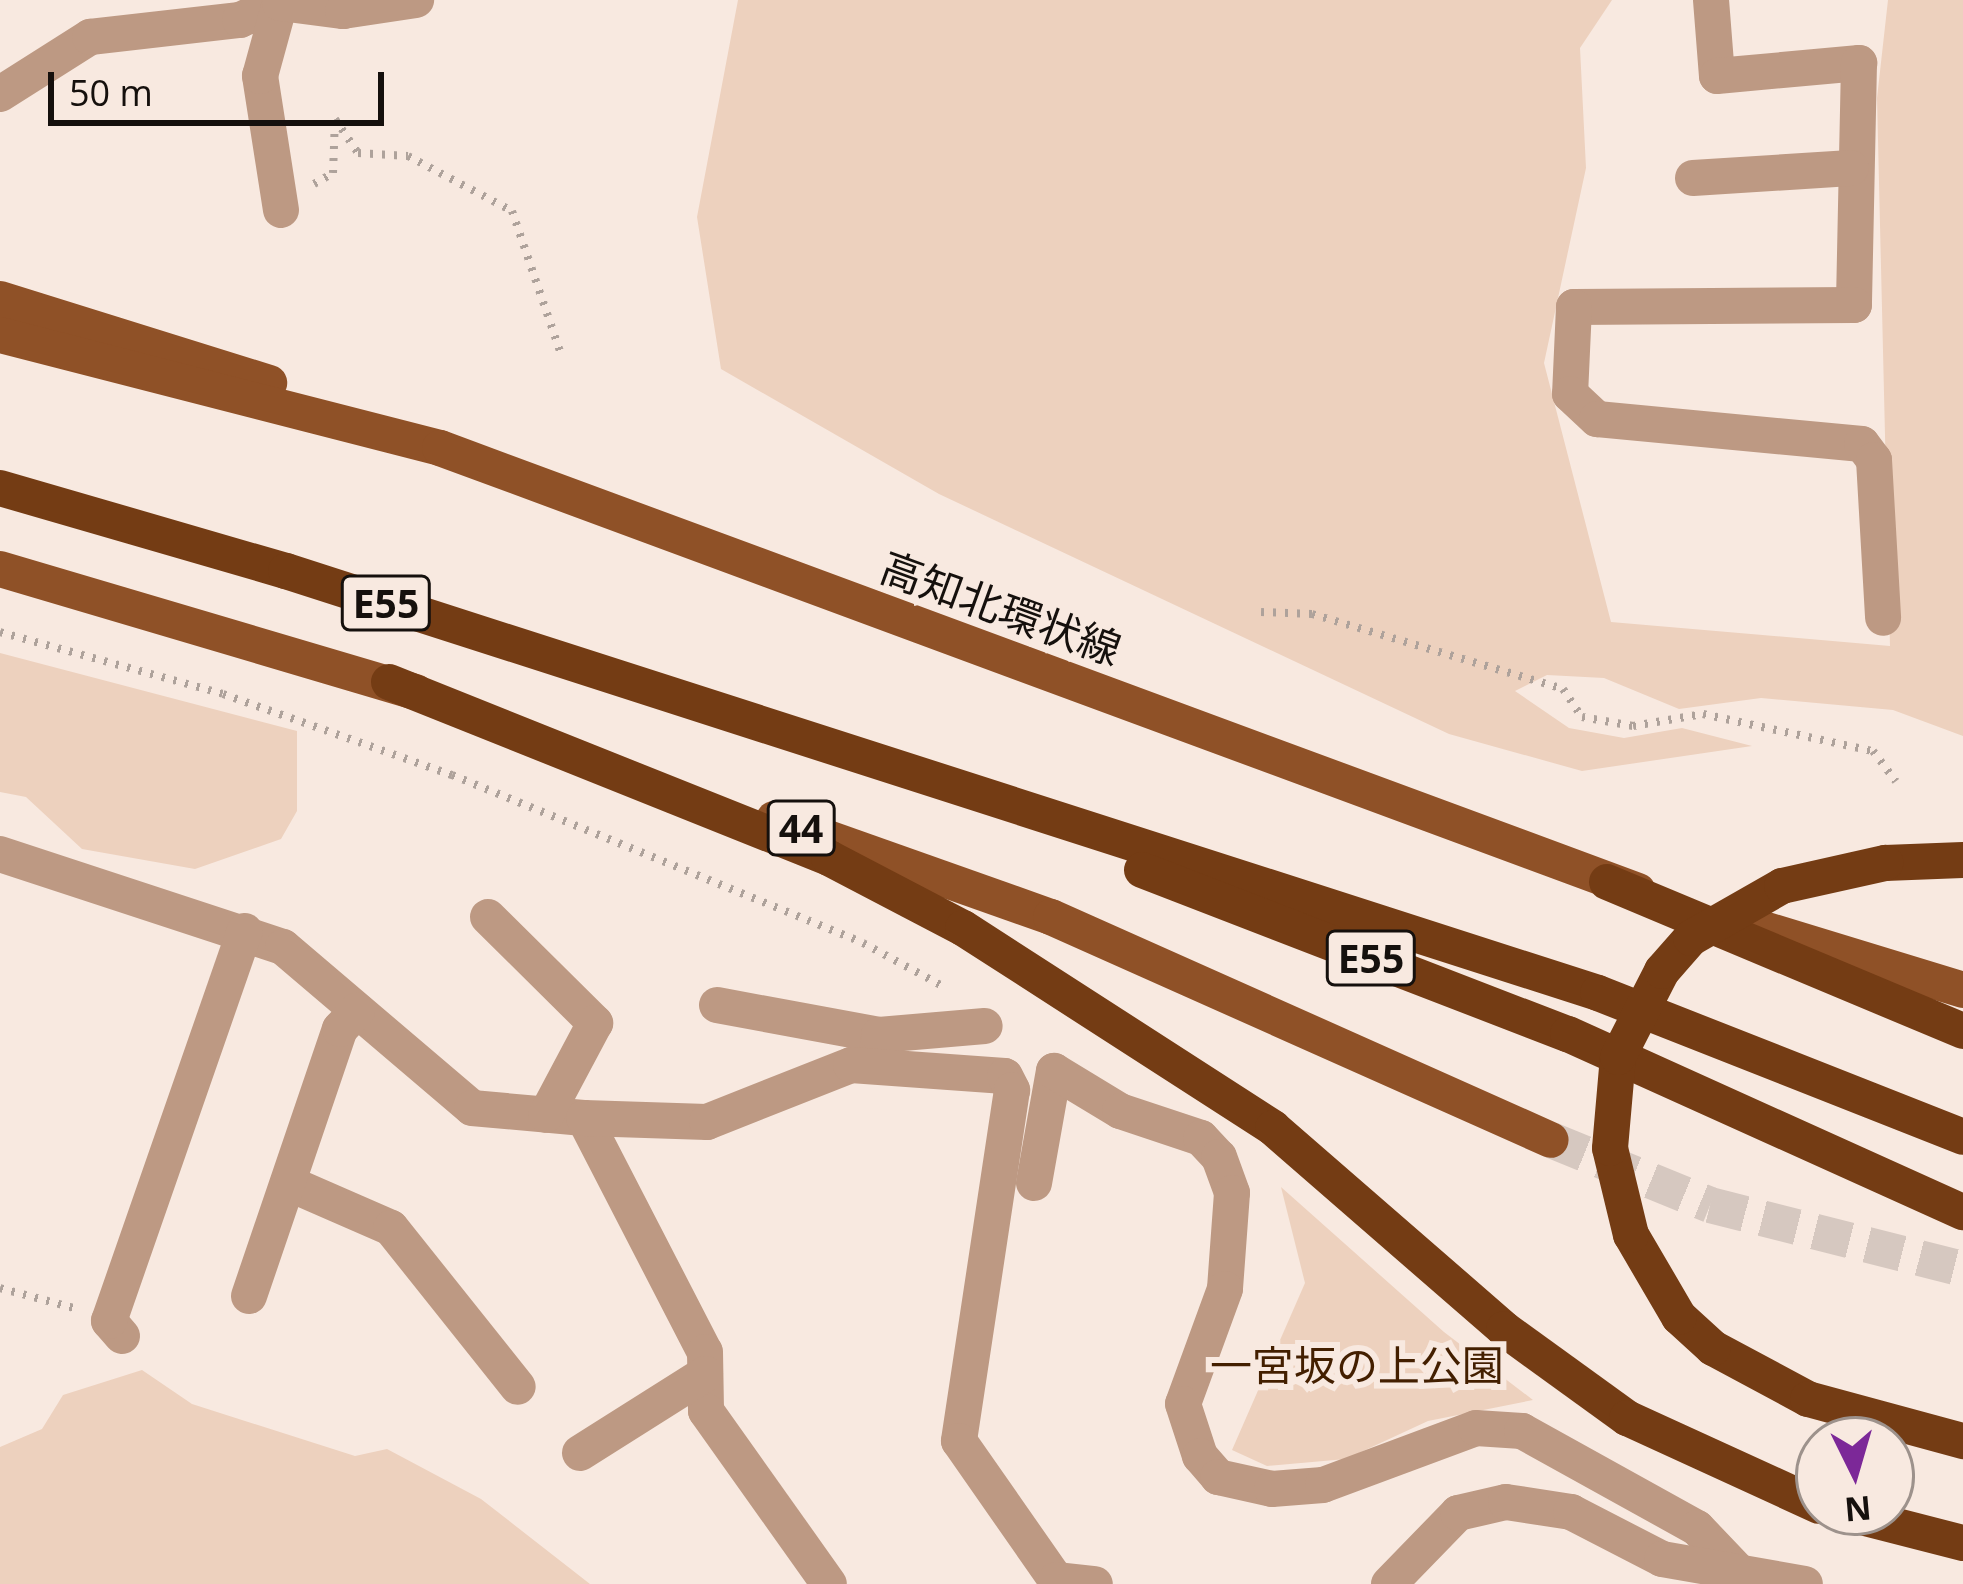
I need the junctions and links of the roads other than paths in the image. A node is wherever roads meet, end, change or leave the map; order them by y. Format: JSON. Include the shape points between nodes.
{"nodes":[{"id":1,"x":416,"y":0,"type":"edge"},
{"id":2,"x":1711,"y":0,"type":"edge"},
{"id":3,"x":281,"y":2,"type":"edge"},
{"id":4,"x":0,"y":94,"type":"edge"},
{"id":5,"x":1851,"y":168,"type":"junction"},
{"id":6,"x":1693,"y":178,"type":"dead end"},
{"id":7,"x":281,"y":206,"type":"road end"},
{"id":8,"x":0,"y":299,"type":"edge"},
{"id":9,"x":0,"y":335,"type":"edge"},
{"id":10,"x":440,"y":448,"type":"junction"},
{"id":11,"x":0,"y":488,"type":"edge"},
{"id":12,"x":9,"y":574,"type":"edge"},
{"id":13,"x":1883,"y":618,"type":"dead end"},
{"id":14,"x":388,"y":682,"type":"junction"},
{"id":15,"x":770,"y":727,"type":"junction"},
{"id":16,"x":1963,"y":860,"type":"edge"},
{"id":17,"x":2,"y":863,"type":"edge"},
{"id":18,"x":1607,"y":882,"type":"junction"},
{"id":19,"x":488,"y":917,"type":"dead end"},
{"id":20,"x":245,"y":931,"type":"junction"},
{"id":21,"x":1963,"y":990,"type":"edge"},
{"id":22,"x":717,"y":1005,"type":"dead end"},
{"id":23,"x":356,"y":1012,"type":"junction"},
{"id":24,"x":985,"y":1026,"type":"dead end"},
{"id":25,"x":1963,"y":1031,"type":"edge"},
{"id":26,"x":878,"y":1050,"type":"junction"},
{"id":27,"x":546,"y":1115,"type":"junction"},
{"id":28,"x":584,"y":1118,"type":"junction"},
{"id":29,"x":1963,"y":1137,"type":"edge"},
{"id":30,"x":1551,"y":1140,"type":"tunnel mouth"},
{"id":31,"x":1034,"y":1183,"type":"dead end"},
{"id":32,"x":288,"y":1184,"type":"junction"},
{"id":33,"x":1963,"y":1212,"type":"edge"},
{"id":34,"x":250,"y":1296,"type":"dead end"},
{"id":35,"x":116,"y":1329,"type":"road end"},
{"id":36,"x":705,"y":1374,"type":"junction"},
{"id":37,"x":518,"y":1387,"type":"dead end"},
{"id":38,"x":1963,"y":1441,"type":"edge"},
{"id":39,"x":580,"y":1453,"type":"dead end"},
{"id":40,"x":1795,"y":1495,"type":"edge"},
{"id":41,"x":1915,"y":1531,"type":"edge"},
{"id":42,"x":1963,"y":1543,"type":"edge"},
{"id":43,"x":1739,"y":1572,"type":"junction"},
{"id":44,"x":829,"y":1584,"type":"edge"},
{"id":45,"x":1095,"y":1584,"type":"edge"},
{"id":46,"x":1389,"y":1584,"type":"edge"},
{"id":47,"x":1805,"y":1584,"type":"edge"}],
"edges":[{"from":1,"to":3,"type":"street","via":[[343,10]]},
{"from":2,"to":5,"type":"street","via":[[1717,76],[1859,63]]},
{"from":3,"to":4,"type":"street","via":[[201,27],[90,37]]},
{"from":3,"to":7,"type":"street","via":[[260,76]]},
{"from":5,"to":6,"type":"street"},
{"from":5,"to":13,"type":"street","via":[[1854,305],[1574,308],[1570,394],[1597,419],[1862,444],[1874,460]]},
{"from":8,"to":10,"type":"main road","via":[[198,356]]},
{"from":9,"to":10,"type":"main road","name":"高知北環状線"},
{"from":10,"to":18,"type":"main road","name":"高知北環状線"},
{"from":11,"to":15,"type":"highway","number":"E55"},
{"from":12,"to":14,"type":"main road","number":"44"},
{"from":14,"to":30,"type":"main road","number":"44","via":[[1051,917]]},
{"from":14,"to":40,"type":"highway","via":[[829,858],[983,940],[1273,1128],[1504,1329],[1627,1418]]},
{"from":15,"to":29,"type":"highway","number":"E55","via":[[1598,993]]},
{"from":15,"to":33,"type":"highway","number":"E55","via":[[1568,1034]]},
{"from":16,"to":38,"type":"highway","bridge":true,"via":[[1885,863],[1782,886],[1691,938],[1649,990],[1618,1057],[1610,1148],[1631,1235],[1679,1317],[1713,1348],[1808,1399]]},
{"from":17,"to":20,"type":"street"},
{"from":18,"to":21,"type":"main road","name":"高知北環状線"},
{"from":18,"to":25,"type":"highway"},
{"from":19,"to":27,"type":"street","via":[[595,1023]]},
{"from":20,"to":23,"type":"street","via":[[283,946]]},
{"from":20,"to":35,"type":"street"},
{"from":22,"to":26,"type":"street"},
{"from":23,"to":27,"type":"street","via":[[472,1108]]},
{"from":23,"to":32,"type":"street","via":[[340,1029]]},
{"from":24,"to":26,"type":"street"},
{"from":26,"to":28,"type":"street","via":[[707,1122]]},
{"from":26,"to":45,"type":"street","via":[[1006,1076],[1012,1090],[959,1441],[1056,1580]]},
{"from":27,"to":28,"type":"street"},
{"from":28,"to":36,"type":"street","via":[[706,1352]]},
{"from":31,"to":43,"type":"street","via":[[1054,1071],[1120,1111],[1201,1138],[1219,1157],[1232,1193],[1225,1289],[1183,1404],[1200,1456],[1218,1477],[1272,1489],[1323,1485],[1476,1428],[1522,1431],[1697,1528]]},
{"from":32,"to":34,"type":"street"},
{"from":32,"to":37,"type":"street","via":[[391,1228]]},
{"from":36,"to":39,"type":"street"},
{"from":36,"to":44,"type":"street","via":[[706,1411]]},
{"from":41,"to":42,"type":"highway"},
{"from":43,"to":46,"type":"street","via":[[1662,1558],[1571,1512],[1506,1502],[1458,1513]]},
{"from":43,"to":47,"type":"street"}]}
